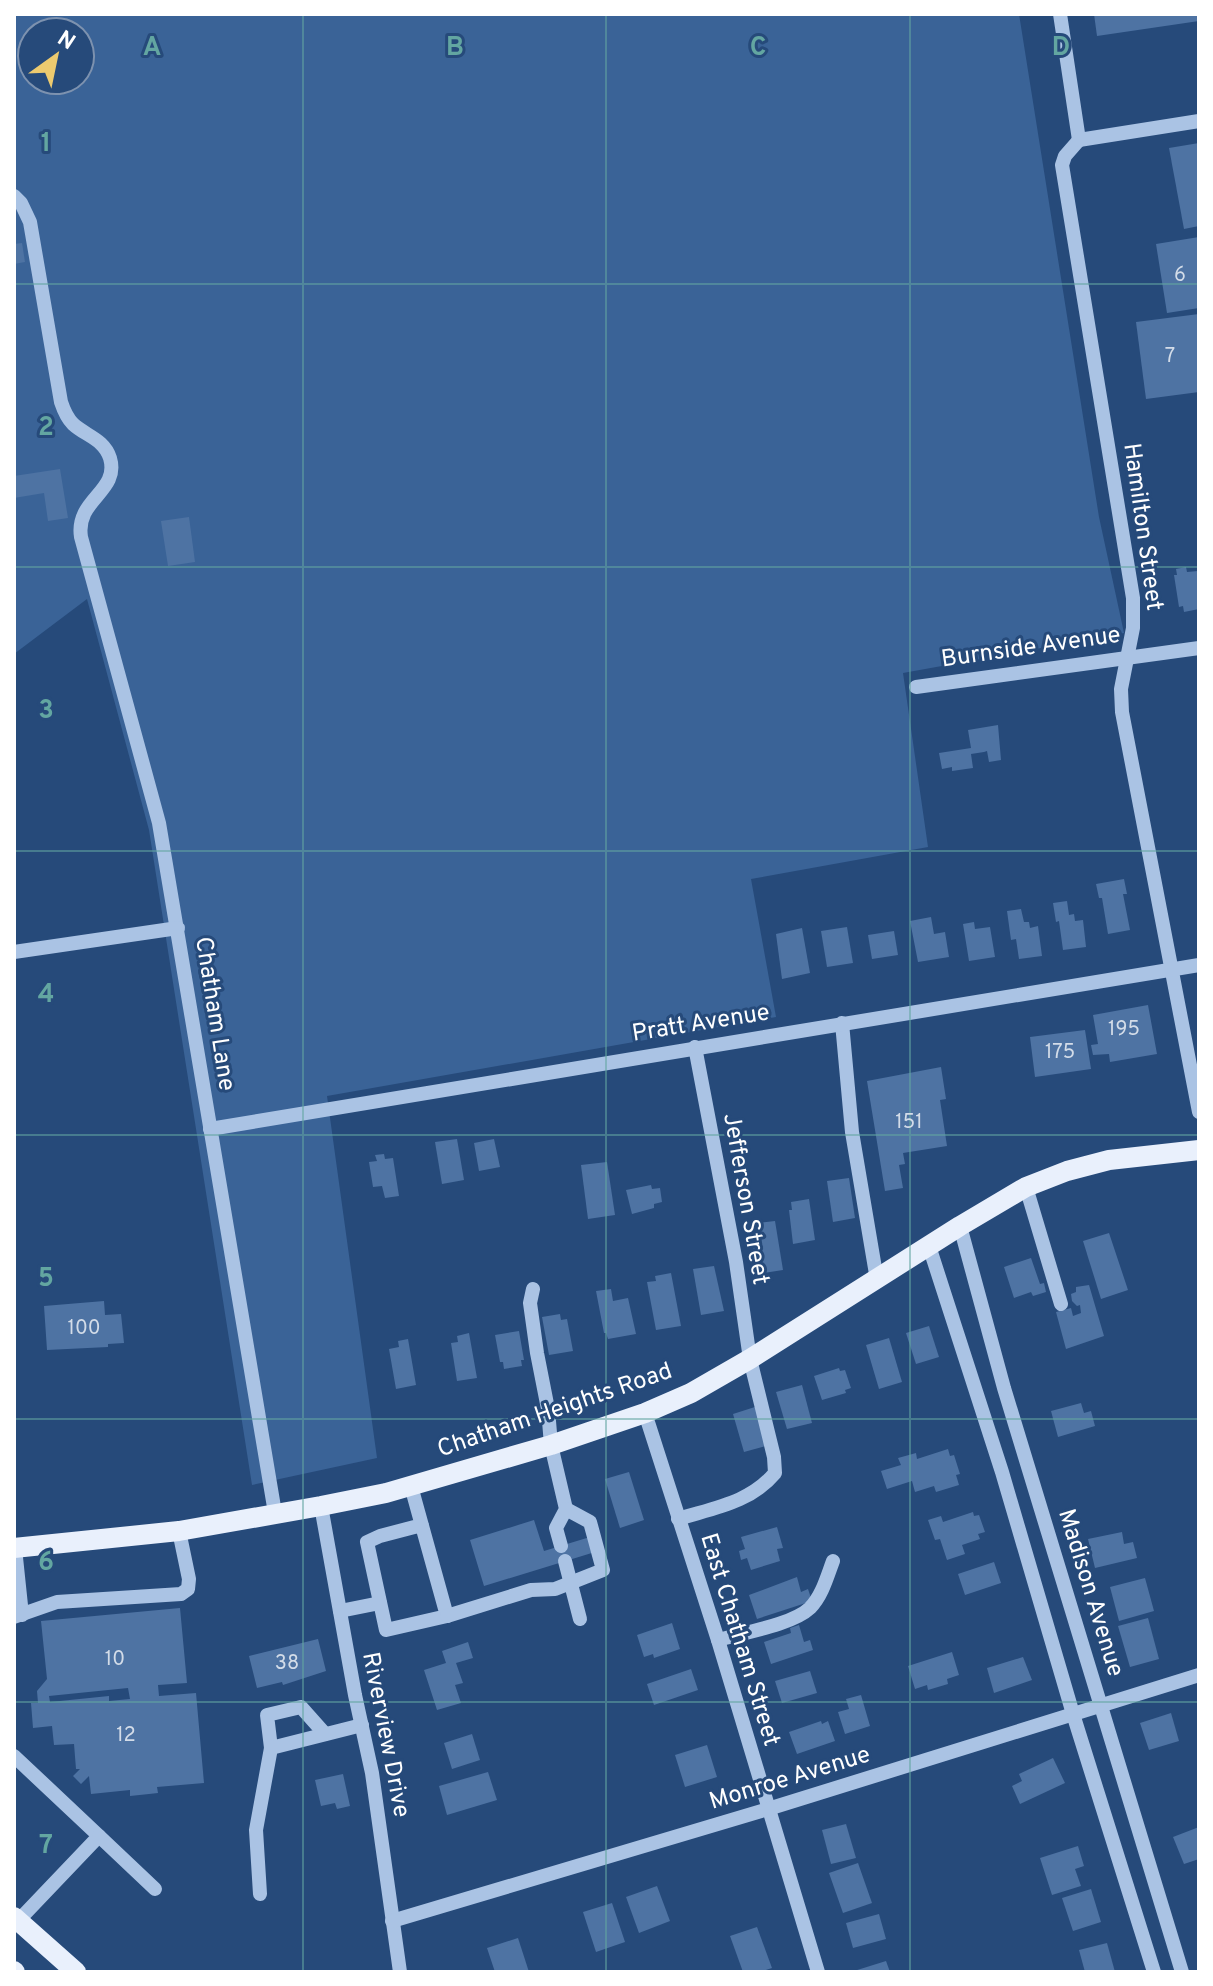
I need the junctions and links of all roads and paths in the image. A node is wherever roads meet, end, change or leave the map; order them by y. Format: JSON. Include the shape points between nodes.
{"nodes":[{"id":1,"x":1060,"y":14,"type":"edge"},
{"id":2,"x":1199,"y":121,"type":"edge"},
{"id":3,"x":1079,"y":140,"type":"junction"},
{"id":4,"x":18,"y":200,"type":"edge"},
{"id":5,"x":1199,"y":648,"type":"edge"},
{"id":6,"x":1127,"y":657,"type":"junction"},
{"id":7,"x":916,"y":687,"type":"dead end"},
{"id":8,"x":178,"y":928,"type":"junction"},
{"id":9,"x":14,"y":952,"type":"edge"},
{"id":10,"x":1199,"y":965,"type":"edge"},
{"id":11,"x":1172,"y":969,"type":"junction"},
{"id":12,"x":842,"y":1023,"type":"junction"},
{"id":13,"x":695,"y":1047,"type":"junction"},
{"id":14,"x":1199,"y":1112,"type":"edge"},
{"id":15,"x":210,"y":1129,"type":"junction"},
{"id":16,"x":1199,"y":1150,"type":"edge"},
{"id":17,"x":1026,"y":1187,"type":"junction"},
{"id":18,"x":960,"y":1226,"type":"junction"},
{"id":19,"x":929,"y":1246,"type":"junction"},
{"id":20,"x":877,"y":1280,"type":"junction"},
{"id":21,"x":533,"y":1289,"type":"dead end"},
{"id":22,"x":1061,"y":1304,"type":"dead end"},
{"id":23,"x":750,"y":1359,"type":"junction"},
{"id":24,"x":645,"y":1413,"type":"junction"},
{"id":25,"x":551,"y":1445,"type":"junction"},
{"id":26,"x":411,"y":1486,"type":"junction"},
{"id":27,"x":321,"y":1506,"type":"junction"},
{"id":28,"x":566,"y":1509,"type":"junction"},
{"id":29,"x":275,"y":1513,"type":"junction"},
{"id":30,"x":678,"y":1519,"type":"junction"},
{"id":31,"x":422,"y":1525,"type":"junction"},
{"id":32,"x":179,"y":1531,"type":"junction"},
{"id":33,"x":14,"y":1548,"type":"edge"},
{"id":34,"x":833,"y":1561,"type":"dead end"},
{"id":35,"x":571,"y":1582,"type":"junction"},
{"id":36,"x":380,"y":1603,"type":"junction"},
{"id":37,"x":340,"y":1611,"type":"junction"},
{"id":38,"x":18,"y":1616,"type":"edge"},
{"id":39,"x":447,"y":1616,"type":"junction"},
{"id":40,"x":580,"y":1619,"type":"dead end"},
{"id":41,"x":718,"y":1640,"type":"junction"},
{"id":42,"x":1199,"y":1675,"type":"edge"},
{"id":43,"x":1101,"y":1705,"type":"junction"},
{"id":44,"x":1073,"y":1714,"type":"junction"},
{"id":45,"x":362,"y":1725,"type":"junction"},
{"id":46,"x":325,"y":1734,"type":"junction"},
{"id":47,"x":271,"y":1748,"type":"junction"},
{"id":48,"x":14,"y":1756,"type":"edge"},
{"id":49,"x":768,"y":1809,"type":"junction"},
{"id":50,"x":99,"y":1836,"type":"junction"},
{"id":51,"x":155,"y":1889,"type":"dead end"},
{"id":52,"x":260,"y":1894,"type":"dead end"},
{"id":53,"x":16,"y":1919,"type":"edge"},
{"id":54,"x":392,"y":1921,"type":"junction"},
{"id":55,"x":76,"y":1972,"type":"edge"},
{"id":56,"x":400,"y":1972,"type":"edge"},
{"id":57,"x":818,"y":1972,"type":"edge"},
{"id":58,"x":1154,"y":1972,"type":"edge"},
{"id":59,"x":1182,"y":1972,"type":"edge"}],
"edges":[{"from":1,"to":3,"type":"street"},
{"from":2,"to":3,"type":"street"},
{"from":3,"to":6,"type":"street","name":"Hamilton Street","via":[[1062,165],[1133,598]]},
{"from":4,"to":8,"type":"street","name":"Chatham Lane","via":[[30,222],[61,402],[75,426],[102,444],[110,458],[106,486],[87,506],[79,529],[151,785]]},
{"from":5,"to":6,"type":"street","name":"Burnside Avenue"},
{"from":6,"to":7,"type":"street","name":"Burnside Avenue"},
{"from":6,"to":11,"type":"street","name":"Hamilton Street","via":[[1122,712]]},
{"from":8,"to":9,"type":"street"},
{"from":8,"to":15,"type":"street","name":"Chatham Lane"},
{"from":10,"to":11,"type":"street","name":"Pratt Avenue"},
{"from":11,"to":12,"type":"street","name":"Pratt Avenue"},
{"from":11,"to":14,"type":"street","name":"Hamilton Street"},
{"from":12,"to":13,"type":"street","name":"Pratt Avenue"},
{"from":12,"to":20,"type":"street","via":[[852,1132]]},
{"from":13,"to":15,"type":"street","name":"Pratt Avenue"},
{"from":13,"to":23,"type":"street","name":"Jefferson Street"},
{"from":15,"to":29,"type":"street","name":"Chatham Lane"},
{"from":16,"to":17,"type":"main road","name":"Chatham Heights Road","via":[[1109,1160]]},
{"from":17,"to":18,"type":"main road","name":"Chatham Heights Road"},
{"from":17,"to":22,"type":"street"},
{"from":18,"to":19,"type":"main road","name":"Chatham Heights Road"},
{"from":18,"to":43,"type":"street","name":"Madison Avenue"},
{"from":19,"to":20,"type":"main road","name":"Chatham Heights Road"},
{"from":19,"to":44,"type":"street","name":"Madison Avenue"},
{"from":20,"to":23,"type":"main road","name":"Chatham Heights Road"},
{"from":21,"to":25,"type":"street","via":[[530,1303]]},
{"from":23,"to":24,"type":"main road","name":"Chatham Heights Road"},
{"from":23,"to":30,"type":"street","name":"Jefferson Street","via":[[775,1473],[750,1496]]},
{"from":24,"to":25,"type":"main road","name":"Chatham Heights Road"},
{"from":24,"to":30,"type":"street","name":"East Chatham Street"},
{"from":25,"to":26,"type":"main road","name":"Chatham Heights Road"},
{"from":25,"to":28,"type":"street"},
{"from":26,"to":27,"type":"main road","name":"Chatham Heights Road"},
{"from":26,"to":31,"type":"street"},
{"from":27,"to":29,"type":"main road","name":"Chatham Heights Road"},
{"from":27,"to":37,"type":"street","name":"Riverview Drive"},
{"from":28,"to":35,"type":"street","via":[[556,1528]]},
{"from":28,"to":35,"type":"street","via":[[590,1522],[603,1570]]},
{"from":29,"to":32,"type":"main road","name":"Chatham Heights Road"},
{"from":30,"to":41,"type":"street","name":"East Chatham Street"},
{"from":31,"to":36,"type":"street","via":[[367,1542]]},
{"from":31,"to":39,"type":"street"},
{"from":32,"to":33,"type":"main road","name":"Chatham Heights Road"},
{"from":32,"to":38,"type":"street","via":[[189,1579],[181,1594],[57,1602]]},
{"from":33,"to":38,"type":"street"},
{"from":34,"to":41,"type":"street","via":[[810,1608]]},
{"from":35,"to":39,"type":"street"},
{"from":35,"to":40,"type":"street"},
{"from":36,"to":37,"type":"street"},
{"from":36,"to":39,"type":"street","via":[[386,1630]]},
{"from":37,"to":45,"type":"street","name":"Riverview Drive"},
{"from":41,"to":49,"type":"street","name":"East Chatham Street"},
{"from":42,"to":43,"type":"street","name":"Monroe Avenue"},
{"from":43,"to":44,"type":"street","name":"Monroe Avenue"},
{"from":43,"to":59,"type":"street","name":"Madison Avenue"},
{"from":44,"to":49,"type":"street","name":"Monroe Avenue"},
{"from":44,"to":58,"type":"street","name":"Madison Avenue"},
{"from":45,"to":46,"type":"street"},
{"from":45,"to":54,"type":"street","name":"Riverview Drive"},
{"from":46,"to":47,"type":"street"},
{"from":46,"to":47,"type":"street","via":[[301,1707],[267,1715]]},
{"from":47,"to":52,"type":"street","via":[[256,1830]]},
{"from":48,"to":50,"type":"street"},
{"from":49,"to":54,"type":"street","name":"Monroe Avenue"},
{"from":49,"to":57,"type":"street","name":"East Chatham Street"},
{"from":50,"to":51,"type":"street"},
{"from":50,"to":53,"type":"street"},
{"from":53,"to":55,"type":"main road"},
{"from":54,"to":56,"type":"street","name":"Riverview Drive"}]}
